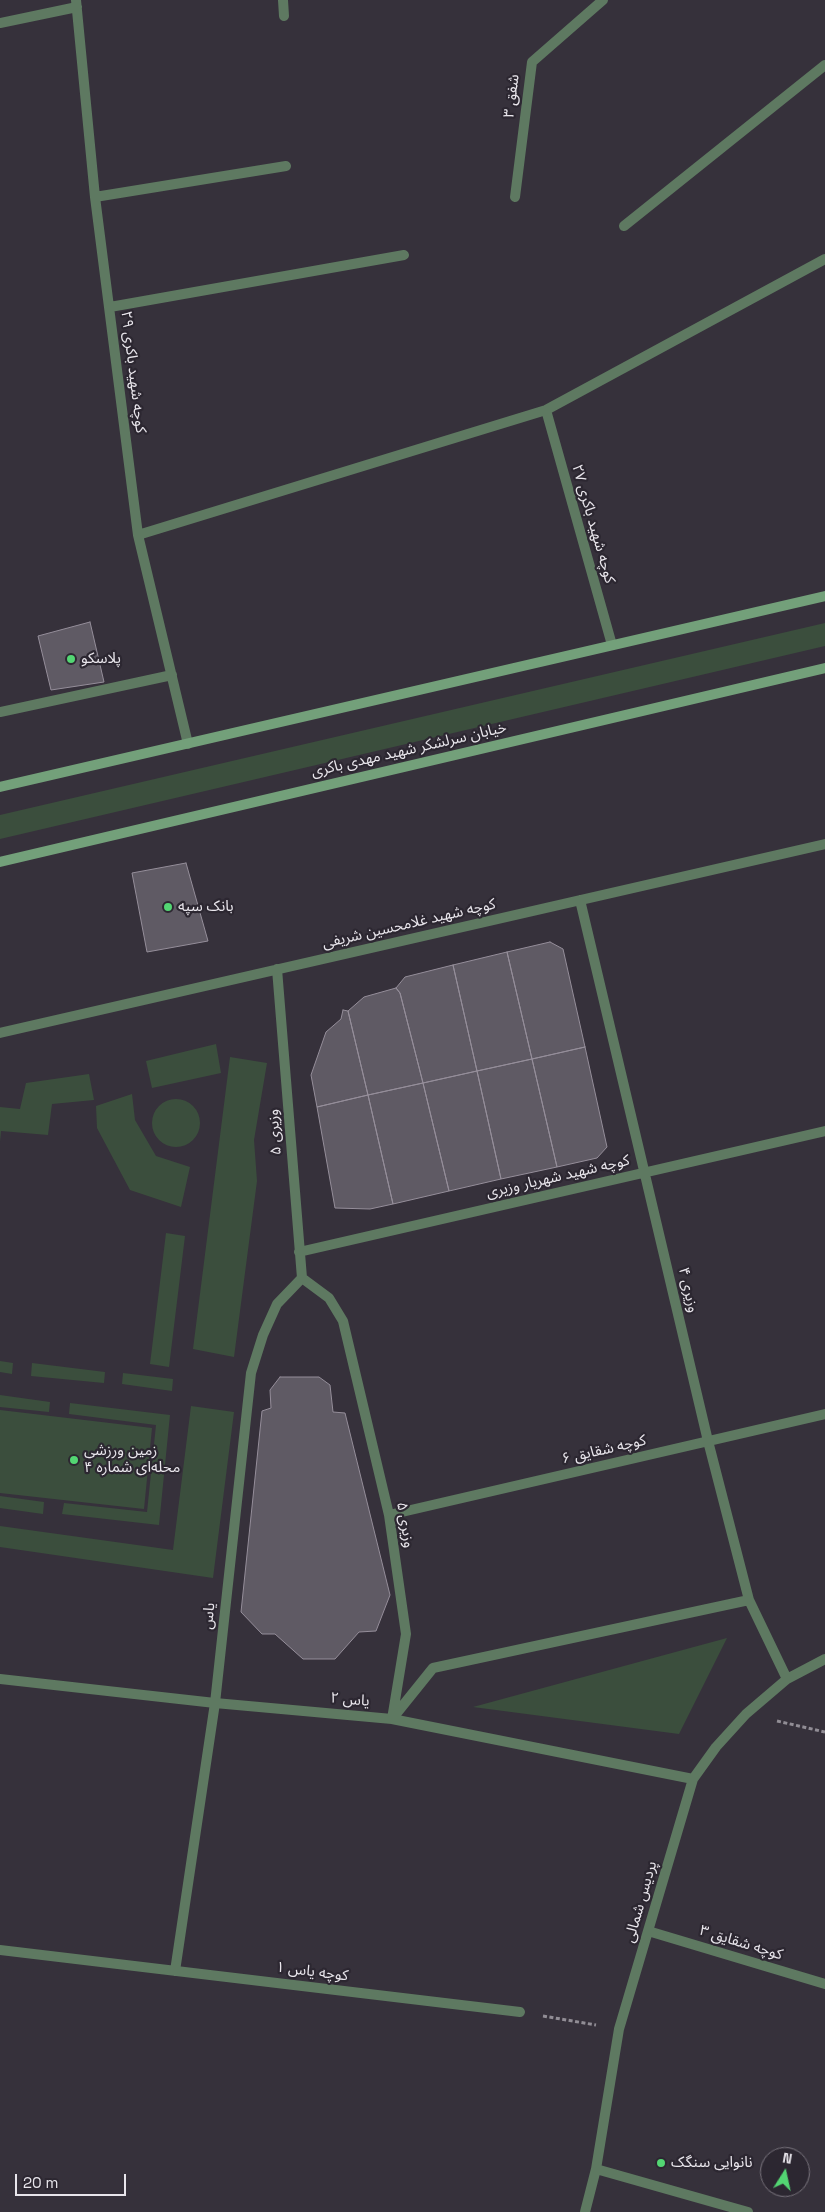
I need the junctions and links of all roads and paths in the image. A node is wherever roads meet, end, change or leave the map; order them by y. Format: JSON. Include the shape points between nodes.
{"nodes":[{"id":1,"x":282,"y":0,"type":"edge"},
{"id":2,"x":603,"y":0,"type":"edge"},
{"id":3,"x":76,"y":4,"type":"edge"},
{"id":4,"x":284,"y":16,"type":"dead end"},
{"id":5,"x":0,"y":23,"type":"edge"},
{"id":6,"x":825,"y":65,"type":"edge"},
{"id":7,"x":286,"y":166,"type":"dead end"},
{"id":8,"x":95,"y":196,"type":"junction"},
{"id":9,"x":515,"y":198,"type":"dead end"},
{"id":10,"x":624,"y":226,"type":"dead end"},
{"id":11,"x":404,"y":255,"type":"dead end"},
{"id":12,"x":825,"y":259,"type":"edge"},
{"id":13,"x":110,"y":307,"type":"junction"},
{"id":14,"x":546,"y":410,"type":"junction"},
{"id":15,"x":138,"y":535,"type":"junction"},
{"id":16,"x":825,"y":596,"type":"edge"},
{"id":17,"x":612,"y":646,"type":"junction"},
{"id":18,"x":825,"y":668,"type":"edge"},
{"id":19,"x":172,"y":675,"type":"junction"},
{"id":20,"x":0,"y":712,"type":"edge"},
{"id":21,"x":188,"y":744,"type":"junction"},
{"id":22,"x":0,"y":787,"type":"edge"},
{"id":23,"x":825,"y":844,"type":"edge"},
{"id":24,"x":0,"y":862,"type":"edge"},
{"id":25,"x":580,"y":900,"type":"junction"},
{"id":26,"x":276,"y":969,"type":"junction"},
{"id":27,"x":0,"y":1033,"type":"edge"},
{"id":28,"x":825,"y":1131,"type":"edge"},
{"id":29,"x":644,"y":1172,"type":"junction"},
{"id":30,"x":299,"y":1252,"type":"junction"},
{"id":31,"x":302,"y":1278,"type":"junction"},
{"id":32,"x":825,"y":1414,"type":"edge"},
{"id":33,"x":708,"y":1441,"type":"junction"},
{"id":34,"x":389,"y":1515,"type":"junction"},
{"id":35,"x":749,"y":1600,"type":"junction"},
{"id":36,"x":825,"y":1659,"type":"edge"},
{"id":37,"x":0,"y":1679,"type":"edge"},
{"id":38,"x":787,"y":1679,"type":"junction"},
{"id":39,"x":215,"y":1703,"type":"junction"},
{"id":40,"x":746,"y":1714,"type":"junction"},
{"id":41,"x":392,"y":1719,"type":"junction"},
{"id":42,"x":825,"y":1732,"type":"edge"},
{"id":43,"x":692,"y":1779,"type":"junction"},
{"id":44,"x":648,"y":1931,"type":"junction"},
{"id":45,"x":0,"y":1950,"type":"edge"},
{"id":46,"x":175,"y":1971,"type":"junction"},
{"id":47,"x":825,"y":1984,"type":"edge"},
{"id":48,"x":520,"y":2012,"type":"joint"},
{"id":49,"x":619,"y":2028,"type":"junction"},
{"id":50,"x":596,"y":2169,"type":"junction"},
{"id":51,"x":585,"y":2212,"type":"edge"},
{"id":52,"x":748,"y":2212,"type":"edge"}],
"edges":[{"from":1,"to":4,"type":"street"},
{"from":2,"to":9,"type":"street","name":"شفق ۳","via":[[532,62]]},
{"from":3,"to":5,"type":"street"},
{"from":3,"to":8,"type":"street","name":"کوچه شهید باکری ۲۹"},
{"from":6,"to":10,"type":"street"},
{"from":7,"to":8,"type":"street"},
{"from":8,"to":13,"type":"street","name":"کوچه شهید باکری ۲۹"},
{"from":11,"to":13,"type":"street"},
{"from":12,"to":14,"type":"street"},
{"from":13,"to":15,"type":"street","name":"کوچه شهید باکری ۲۹"},
{"from":14,"to":15,"type":"street"},
{"from":14,"to":17,"type":"street","name":"کوچه شهید باکری ۲۷"},
{"from":15,"to":19,"type":"street","name":"کوچه شهید باکری ۲۹"},
{"from":16,"to":17,"type":"main road"},
{"from":17,"to":21,"type":"main road"},
{"from":18,"to":24,"type":"main road","name":"خیابان سرلشکر شهید مهدی باکری"},
{"from":19,"to":20,"type":"street"},
{"from":19,"to":21,"type":"street","name":"کوچه شهید باکری ۲۹"},
{"from":21,"to":22,"type":"main road"},
{"from":23,"to":25,"type":"street","name":"کوچه شهید غلامحسین شریفی"},
{"from":25,"to":26,"type":"street","name":"کوچه شهید غلامحسین شریفی"},
{"from":25,"to":29,"type":"street","name":"وزیری ۴"},
{"from":26,"to":27,"type":"street","name":"کوچه شهید غلامحسین شریفی"},
{"from":26,"to":30,"type":"street","name":"وزیری ۵"},
{"from":28,"to":29,"type":"street","name":"کوچه شهید شهریار وزیری"},
{"from":29,"to":30,"type":"street","name":"کوچه شهید شهریار وزیری"},
{"from":29,"to":33,"type":"street","name":"وزیری ۴"},
{"from":30,"to":31,"type":"street","name":"وزیری ۵"},
{"from":31,"to":34,"type":"street","name":"وزیری ۵","via":[[330,1298],[343,1321]]},
{"from":31,"to":39,"type":"street","name":"یاس","via":[[277,1304],[251,1373]]},
{"from":32,"to":33,"type":"street","name":"کوچه شقایق ۶"},
{"from":33,"to":34,"type":"street","name":"کوچه شقایق ۶"},
{"from":33,"to":35,"type":"street","name":"وزیری ۴"},
{"from":34,"to":41,"type":"street","name":"وزیری ۵","via":[[406,1634]]},
{"from":35,"to":38,"type":"street","name":"وزیری ۴"},
{"from":35,"to":41,"type":"street","via":[[433,1668]]},
{"from":36,"to":38,"type":"street","name":"پردیس شمالی"},
{"from":37,"to":39,"type":"street","name":"یاس ۲"},
{"from":38,"to":40,"type":"street","name":"پردیس شمالی"},
{"from":39,"to":41,"type":"street","name":"یاس ۲"},
{"from":39,"to":46,"type":"street","name":"یاس"},
{"from":40,"to":42,"type":"path"},
{"from":40,"to":43,"type":"street","name":"پردیس شمالی"},
{"from":41,"to":43,"type":"street","name":"یاس ۲"},
{"from":43,"to":44,"type":"street","name":"پردیس شمالی"},
{"from":44,"to":47,"type":"street","name":"کوچه شقایق ۳"},
{"from":44,"to":49,"type":"street","name":"پردیس شمالی"},
{"from":45,"to":46,"type":"street","name":"کوچه یاس ۱"},
{"from":46,"to":48,"type":"street","name":"کوچه یاس ۱"},
{"from":48,"to":49,"type":"path"},
{"from":49,"to":50,"type":"street","name":"پردیس شمالی"},
{"from":50,"to":51,"type":"street","name":"پردیس شمالی"},
{"from":50,"to":52,"type":"street"}]}
